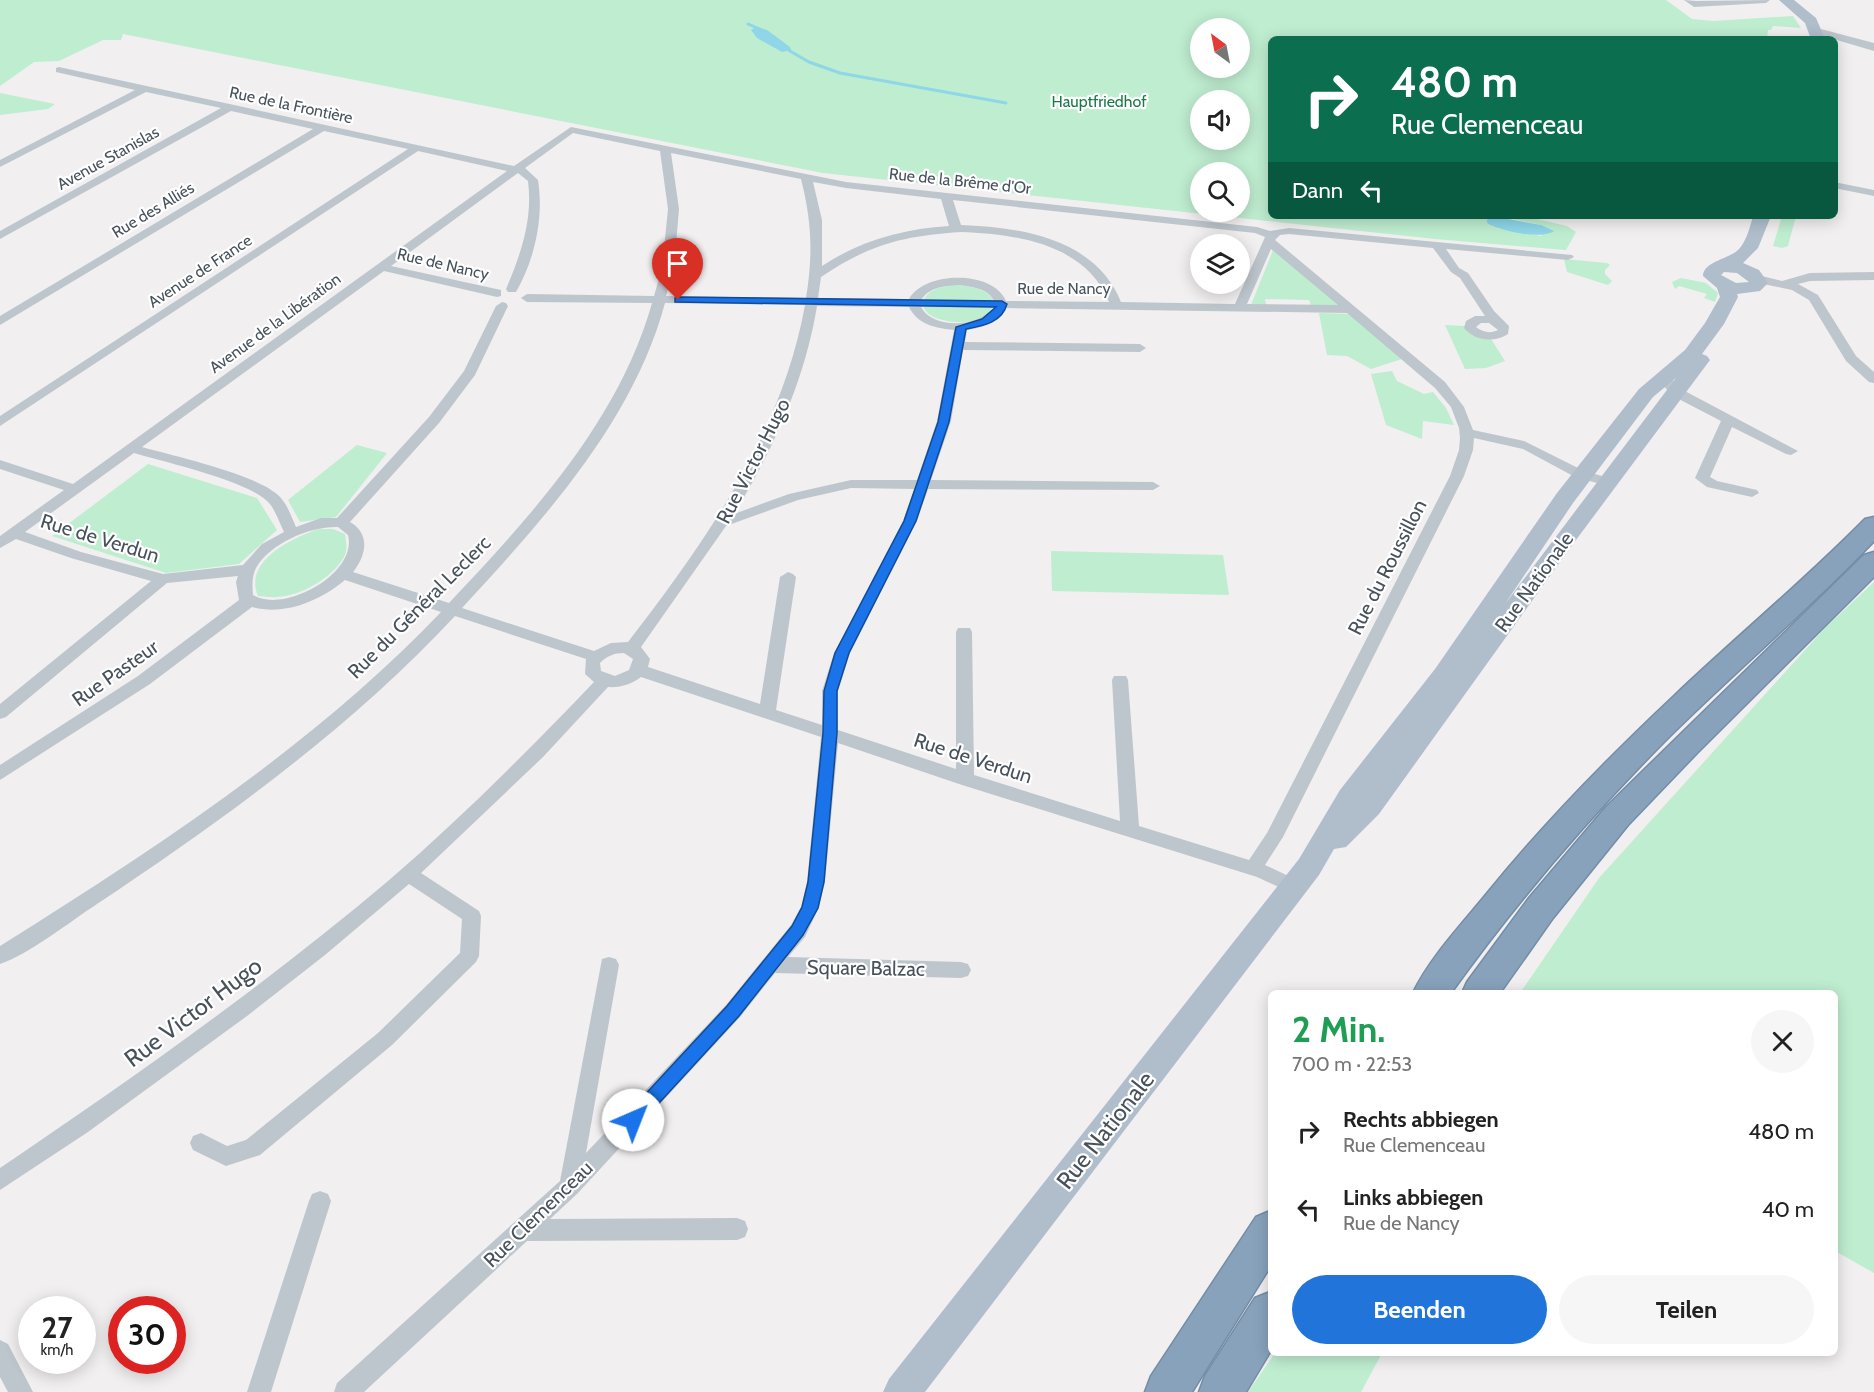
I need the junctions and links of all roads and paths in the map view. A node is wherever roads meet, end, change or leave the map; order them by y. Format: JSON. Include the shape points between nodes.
{"nodes":[{"id":1,"x":1688,"y":0,"type":"edge"},
{"id":2,"x":1766,"y":0,"type":"edge"},
{"id":3,"x":1786,"y":0,"type":"edge"},
{"id":4,"x":1817,"y":35,"type":"edge"},
{"id":5,"x":1838,"y":39,"type":"edge"},
{"id":6,"x":1874,"y":47,"type":"edge"},
{"id":7,"x":59,"y":70,"type":"dead end"},
{"id":8,"x":144,"y":89,"type":"junction"},
{"id":9,"x":230,"y":107,"type":"junction"},
{"id":10,"x":323,"y":127,"type":"junction"},
{"id":11,"x":571,"y":130,"type":"joint"},
{"id":12,"x":418,"y":147,"type":"junction"},
{"id":13,"x":664,"y":150,"type":"junction"},
{"id":14,"x":0,"y":164,"type":"edge"},
{"id":15,"x":517,"y":169,"type":"junction"},
{"id":16,"x":806,"y":177,"type":"junction"},
{"id":17,"x":1838,"y":186,"type":"edge"},
{"id":18,"x":1874,"y":193,"type":"edge"},
{"id":19,"x":946,"y":196,"type":"junction"},
{"id":20,"x":1761,"y":219,"type":"edge"},
{"id":21,"x":1774,"y":219,"type":"edge"},
{"id":22,"x":956,"y":229,"type":"junction"},
{"id":23,"x":0,"y":236,"type":"edge"},
{"id":24,"x":1270,"y":239,"type":"junction"},
{"id":25,"x":1437,"y":245,"type":"junction"},
{"id":26,"x":1568,"y":257,"type":"dead end"},
{"id":27,"x":382,"y":267,"type":"junction"},
{"id":28,"x":1455,"y":270,"type":"junction"},
{"id":29,"x":815,"y":276,"type":"junction"},
{"id":30,"x":1723,"y":276,"type":"junction"},
{"id":31,"x":1874,"y":276,"type":"edge"},
{"id":32,"x":1754,"y":281,"type":"junction"},
{"id":33,"x":1788,"y":284,"type":"junction"},
{"id":34,"x":512,"y":289,"type":"junction"},
{"id":35,"x":527,"y":298,"type":"junction"},
{"id":36,"x":499,"y":300,"type":"junction"},
{"id":37,"x":660,"y":300,"type":"junction"},
{"id":38,"x":812,"y":302,"type":"junction"},
{"id":39,"x":914,"y":302,"type":"junction"},
{"id":40,"x":1002,"y":304,"type":"junction"},
{"id":41,"x":1116,"y":305,"type":"junction"},
{"id":42,"x":1240,"y":307,"type":"junction"},
{"id":43,"x":1351,"y":309,"type":"junction"},
{"id":44,"x":0,"y":321,"type":"edge"},
{"id":45,"x":961,"y":327,"type":"junction"},
{"id":46,"x":958,"y":346,"type":"junction"},
{"id":47,"x":1140,"y":348,"type":"dead end"},
{"id":48,"x":1874,"y":379,"type":"edge"},
{"id":49,"x":1670,"y":384,"type":"junction"},
{"id":50,"x":1728,"y":420,"type":"junction"},
{"id":51,"x":0,"y":422,"type":"edge"},
{"id":52,"x":1468,"y":433,"type":"junction"},
{"id":53,"x":132,"y":448,"type":"junction"},
{"id":54,"x":1791,"y":451,"type":"dead end"},
{"id":55,"x":0,"y":464,"type":"edge"},
{"id":56,"x":1593,"y":475,"type":"junction"},
{"id":57,"x":924,"y":484,"type":"junction"},
{"id":58,"x":1153,"y":486,"type":"dead end"},
{"id":59,"x":75,"y":489,"type":"junction"},
{"id":60,"x":1752,"y":493,"type":"dead end"},
{"id":61,"x":341,"y":523,"type":"junction"},
{"id":62,"x":722,"y":523,"type":"junction"},
{"id":63,"x":1874,"y":525,"type":"edge"},
{"id":64,"x":15,"y":533,"type":"junction"},
{"id":65,"x":292,"y":534,"type":"junction"},
{"id":66,"x":0,"y":543,"type":"edge"},
{"id":67,"x":1874,"y":561,"type":"edge"},
{"id":68,"x":246,"y":570,"type":"junction"},
{"id":69,"x":342,"y":574,"type":"junction"},
{"id":70,"x":788,"y":577,"type":"dead end"},
{"id":71,"x":163,"y":579,"type":"junction"},
{"id":72,"x":249,"y":601,"type":"junction"},
{"id":73,"x":452,"y":610,"type":"junction"},
{"id":74,"x":964,"y":632,"type":"dead end"},
{"id":75,"x":631,"y":649,"type":"junction"},
{"id":76,"x":596,"y":657,"type":"junction"},
{"id":77,"x":639,"y":670,"type":"junction"},
{"id":78,"x":1120,"y":680,"type":"dead end"},
{"id":79,"x":604,"y":681,"type":"junction"},
{"id":80,"x":767,"y":712,"type":"junction"},
{"id":81,"x":0,"y":713,"type":"edge"},
{"id":82,"x":830,"y":733,"type":"junction"},
{"id":83,"x":0,"y":774,"type":"edge"},
{"id":84,"x":965,"y":779,"type":"junction"},
{"id":85,"x":1130,"y":829,"type":"junction"},
{"id":86,"x":1253,"y":869,"type":"junction"},
{"id":87,"x":407,"y":873,"type":"junction"},
{"id":88,"x":1301,"y":877,"type":"junction"},
{"id":89,"x":0,"y":956,"type":"edge"},
{"id":90,"x":609,"y":964,"type":"dead end"},
{"id":91,"x":771,"y":965,"type":"junction"},
{"id":92,"x":961,"y":970,"type":"dead end"},
{"id":93,"x":1433,"y":990,"type":"edge"},
{"id":94,"x":1482,"y":990,"type":"edge"},
{"id":95,"x":201,"y":1143,"type":"dead end"},
{"id":96,"x":0,"y":1180,"type":"edge"},
{"id":97,"x":570,"y":1186,"type":"junction"},
{"id":98,"x":320,"y":1201,"type":"dead end"},
{"id":99,"x":737,"y":1229,"type":"dead end"},
{"id":100,"x":524,"y":1230,"type":"junction"},
{"id":101,"x":1268,"y":1234,"type":"edge"},
{"id":102,"x":1268,"y":1316,"type":"edge"},
{"id":103,"x":0,"y":1352,"type":"edge"},
{"id":104,"x":21,"y":1392,"type":"edge"},
{"id":105,"x":259,"y":1392,"type":"edge"},
{"id":106,"x":346,"y":1392,"type":"edge"},
{"id":107,"x":902,"y":1392,"type":"edge"},
{"id":108,"x":1167,"y":1392,"type":"edge"},
{"id":109,"x":1221,"y":1392,"type":"edge"}],
"edges":[{"from":1,"to":2,"type":"street","via":[[1694,4]]},
{"from":3,"to":4,"type":"main road","via":[[1809,18]]},
{"from":5,"to":6,"type":"street"},
{"from":7,"to":8,"type":"street","name":"Rue de la Frontière"},
{"from":8,"to":9,"type":"street","name":"Rue de la Frontière"},
{"from":8,"to":14,"type":"street"},
{"from":9,"to":10,"type":"street","name":"Rue de la Frontière"},
{"from":9,"to":23,"type":"street","name":"Avenue Stanislas"},
{"from":10,"to":12,"type":"street","name":"Rue de la Frontière"},
{"from":10,"to":44,"type":"street","name":"Rue des Alliés"},
{"from":11,"to":13,"type":"street","name":"Rue de la Brême d'Or"},
{"from":11,"to":15,"type":"street","name":"Avenue de la Libération"},
{"from":12,"to":15,"type":"street","name":"Rue de la Frontière"},
{"from":12,"to":51,"type":"street","name":"Avenue de France"},
{"from":13,"to":16,"type":"street","name":"Rue de la Brême d'Or"},
{"from":13,"to":37,"type":"street","name":"Rue du Général Leclerc","via":[[674,193],[669,257]]},
{"from":15,"to":27,"type":"street","name":"Avenue de la Libération"},
{"from":15,"to":34,"type":"street","via":[[533,180],[535,205]]},
{"from":16,"to":19,"type":"street","name":"Rue de la Brême d'Or"},
{"from":16,"to":29,"type":"street","name":"Rue Victor Hugo","via":[[817,226]]},
{"from":17,"to":18,"type":"street"},
{"from":19,"to":22,"type":"street"},
{"from":19,"to":24,"type":"street","name":"Rue de la Brême d'Or","via":[[1257,230]]},
{"from":20,"to":30,"type":"main road","via":[[1753,245]]},
{"from":21,"to":32,"type":"main road","name":"Rue Nationale","via":[[1765,248],[1752,263]]},
{"from":22,"to":29,"type":"street","via":[[901,235],[868,245]]},
{"from":22,"to":41,"type":"street","via":[[1000,231],[1062,248],[1098,273]]},
{"from":24,"to":25,"type":"street","via":[[1277,232],[1289,231]]},
{"from":24,"to":42,"type":"street"},
{"from":24,"to":43,"type":"street","name":"Rue du Roussillon"},
{"from":25,"to":26,"type":"street"},
{"from":25,"to":28,"type":"street"},
{"from":27,"to":36,"type":"street","name":"Rue de Nancy"},
{"from":27,"to":53,"type":"street","name":"Avenue de la Libération"},
{"from":28,"to":28,"type":"street","via":[[1464,276],[1504,329],[1502,333],[1485,336],[1470,328],[1480,314],[1454,276]]},
{"from":29,"to":38,"type":"street","name":"Rue Victor Hugo"},
{"from":30,"to":32,"type":"main road"},
{"from":30,"to":49,"type":"main road","name":"Rue Nationale","via":[[1729,297]]},
{"from":31,"to":33,"type":"street","via":[[1810,277]]},
{"from":32,"to":33,"type":"street"},
{"from":32,"to":49,"type":"main road","name":"Rue Nationale","via":[[1730,322]]},
{"from":33,"to":48,"type":"street","via":[[1814,298],[1846,351]]},
{"from":34,"to":35,"type":"street","via":[[523,290]]},
{"from":34,"to":36,"type":"street"},
{"from":35,"to":36,"type":"street","via":[[517,305]]},
{"from":35,"to":37,"type":"street","name":"Rue de Nancy"},
{"from":36,"to":61,"type":"street","via":[[470,372],[414,443]]},
{"from":37,"to":38,"type":"street","name":"Rue de Nancy"},
{"from":37,"to":73,"type":"street","name":"Rue du Général Leclerc","via":[[641,354],[589,447],[531,522]]},
{"from":38,"to":39,"type":"street","name":"Rue de Nancy"},
{"from":38,"to":62,"type":"street","name":"Rue Victor Hugo","via":[[802,352],[786,398],[757,463]]},
{"from":39,"to":40,"type":"street","name":"Rue de Nancy"},
{"from":39,"to":40,"type":"street","via":[[923,289],[959,281],[984,285],[1000,297]]},
{"from":39,"to":45,"type":"street","via":[[919,315],[927,320]]},
{"from":40,"to":41,"type":"street","name":"Rue de Nancy"},
{"from":40,"to":45,"type":"street","via":[[1000,311],[986,322]]},
{"from":41,"to":42,"type":"street","name":"Rue de Nancy"},
{"from":42,"to":43,"type":"street"},
{"from":43,"to":52,"type":"street","name":"Rue du Roussillon","via":[[1440,385],[1456,402]]},
{"from":45,"to":46,"type":"street","name":"Rue Clemenceau"},
{"from":46,"to":47,"type":"street"},
{"from":46,"to":57,"type":"street","name":"Rue Clemenceau","via":[[944,422]]},
{"from":49,"to":50,"type":"street"},
{"from":49,"to":56,"type":"main road","name":"Rue Nationale"},
{"from":50,"to":54,"type":"street"},
{"from":50,"to":60,"type":"street","via":[[1702,478]]},
{"from":52,"to":56,"type":"street","via":[[1521,443]]},
{"from":52,"to":86,"type":"street","name":"Rue du Roussillon","via":[[1466,457],[1457,476],[1274,837]]},
{"from":53,"to":59,"type":"street","name":"Avenue de la Libération"},
{"from":53,"to":65,"type":"street","via":[[250,485],[270,495]]},
{"from":55,"to":59,"type":"street"},
{"from":56,"to":88,"type":"main road","name":"Rue Nationale","via":[[1350,797]]},
{"from":57,"to":58,"type":"street"},
{"from":57,"to":62,"type":"street","via":[[879,482],[827,488]]},
{"from":57,"to":82,"type":"street","name":"Rue Clemenceau","via":[[910,521],[842,653],[831,691]]},
{"from":59,"to":64,"type":"street","name":"Avenue de la Libération"},
{"from":61,"to":65,"type":"street","via":[[321,524]]},
{"from":61,"to":69,"type":"street","via":[[358,538],[351,566]]},
{"from":62,"to":75,"type":"street","name":"Rue Victor Hugo"},
{"from":63,"to":93,"type":"highway","via":[[1589,798],[1508,891]]},
{"from":64,"to":66,"type":"street","name":"Avenue de la Libération"},
{"from":64,"to":71,"type":"street","name":"Rue de Verdun"},
{"from":65,"to":68,"type":"street","via":[[268,548]]},
{"from":67,"to":94,"type":"highway","via":[[1617,816],[1541,908]]},
{"from":68,"to":71,"type":"street","name":"Rue de Verdun"},
{"from":68,"to":72,"type":"street","via":[[244,591]]},
{"from":69,"to":72,"type":"street","via":[[319,591],[291,601]]},
{"from":69,"to":73,"type":"street"},
{"from":70,"to":80,"type":"street"},
{"from":71,"to":81,"type":"street"},
{"from":72,"to":83,"type":"street","name":"Rue Pasteur","via":[[144,680]]},
{"from":73,"to":76,"type":"street"},
{"from":73,"to":89,"type":"street","name":"Rue du Général Leclerc","via":[[355,701],[222,807]]},
{"from":74,"to":84,"type":"street"},
{"from":75,"to":76,"type":"street","via":[[612,648]]},
{"from":75,"to":77,"type":"street","via":[[640,656]]},
{"from":76,"to":79,"type":"street","via":[[591,668]]},
{"from":77,"to":79,"type":"street","via":[[620,681]]},
{"from":77,"to":80,"type":"street","name":"Rue de Verdun"},
{"from":78,"to":85,"type":"street"},
{"from":79,"to":87,"type":"street","name":"Rue Victor Hugo","via":[[544,746]]},
{"from":80,"to":82,"type":"street","name":"Rue de Verdun"},
{"from":82,"to":84,"type":"street","name":"Rue de Verdun"},
{"from":82,"to":91,"type":"street","name":"Rue Clemenceau","via":[[816,882],[810,908],[798,931]]},
{"from":84,"to":85,"type":"street","name":"Rue de Verdun"},
{"from":85,"to":86,"type":"street","name":"Rue de Verdun"},
{"from":86,"to":88,"type":"street","name":"Rue de Verdun"},
{"from":87,"to":95,"type":"street","via":[[472,916],[469,956],[385,1039],[252,1148],[226,1156]]},
{"from":87,"to":96,"type":"street","name":"Rue Victor Hugo","via":[[230,1018]]},
{"from":88,"to":107,"type":"main road","name":"Rue Nationale"},
{"from":90,"to":97,"type":"street"},
{"from":91,"to":92,"type":"street","name":"Square Balzac"},
{"from":91,"to":97,"type":"street","name":"Rue Clemenceau"},
{"from":97,"to":100,"type":"street","name":"Rue Clemenceau"},
{"from":98,"to":105,"type":"street"},
{"from":99,"to":100,"type":"street"},
{"from":100,"to":106,"type":"street","name":"Rue Clemenceau"},
{"from":101,"to":108,"type":"highway"},
{"from":102,"to":109,"type":"highway"},
{"from":103,"to":104,"type":"street"}]}
